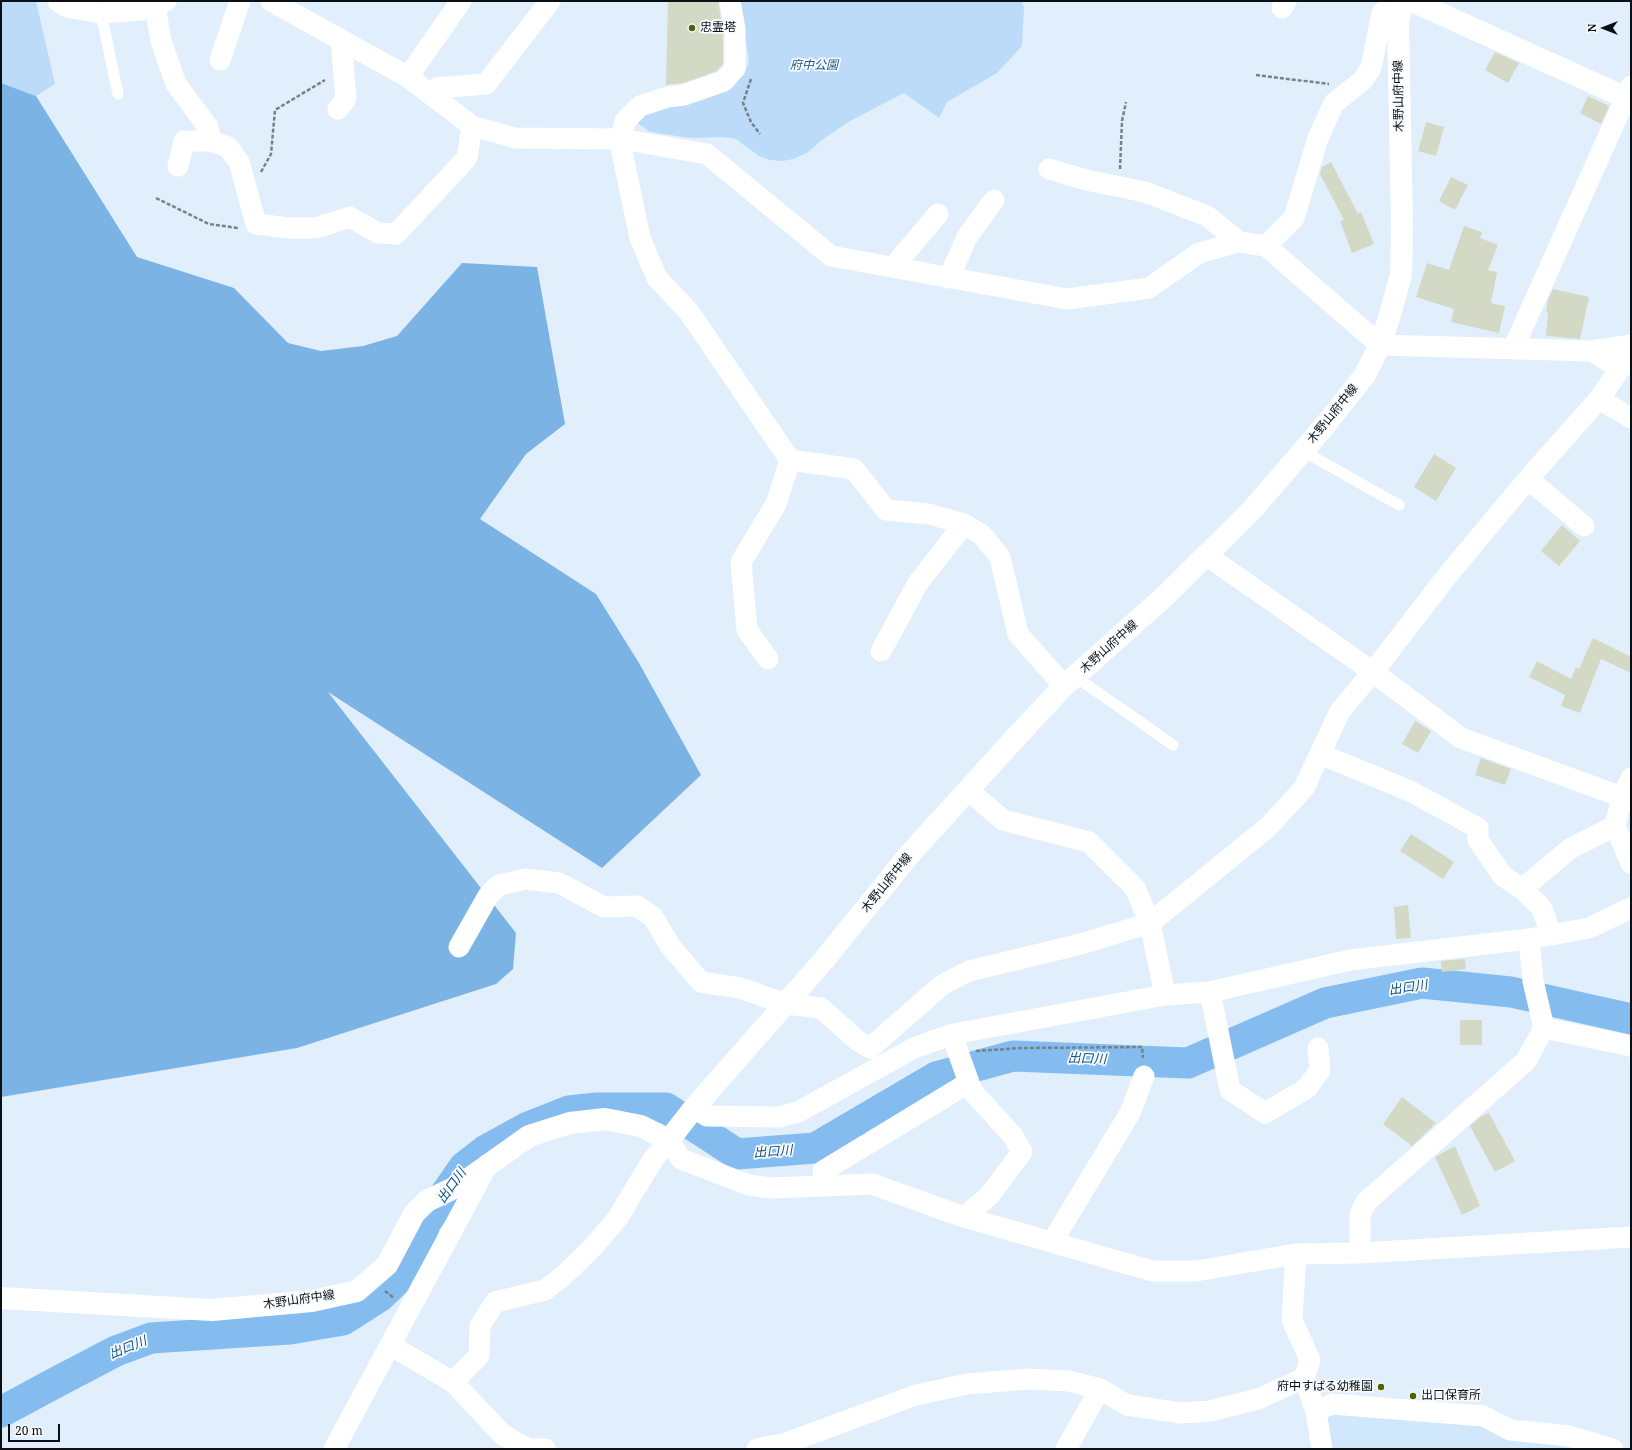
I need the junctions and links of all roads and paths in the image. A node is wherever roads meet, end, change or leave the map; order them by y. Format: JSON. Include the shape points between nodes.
{"nodes":[{"id":1,"x":58,"y":1,"type":"edge"},
{"id":2,"x":240,"y":1,"type":"edge"},
{"id":3,"x":271,"y":1,"type":"edge"},
{"id":4,"x":461,"y":1,"type":"edge"},
{"id":5,"x":550,"y":1,"type":"edge"},
{"id":6,"x":730,"y":1,"type":"edge"},
{"id":7,"x":1397,"y":1,"type":"edge"},
{"id":8,"x":1402,"y":1,"type":"edge"},
{"id":9,"x":1412,"y":1,"type":"edge"},
{"id":10,"x":160,"y":3,"type":"edge"},
{"id":11,"x":101,"y":13,"type":"junction"},
{"id":12,"x":708,"y":27,"type":"dead end"},
{"id":13,"x":701,"y":28,"type":"dead end"},
{"id":14,"x":341,"y":40,"type":"junction"},
{"id":15,"x":220,"y":60,"type":"dead end"},
{"id":16,"x":328,"y":73,"type":"dead end"},
{"id":17,"x":1256,"y":74,"type":"dead end"},
{"id":18,"x":408,"y":77,"type":"junction"},
{"id":19,"x":752,"y":78,"type":"dead end"},
{"id":20,"x":1347,"y":93,"type":"junction"},
{"id":21,"x":118,"y":94,"type":"dead end"},
{"id":22,"x":1629,"y":95,"type":"edge"},
{"id":23,"x":432,"y":96,"type":"junction"},
{"id":24,"x":1126,"y":102,"type":"dead end"},
{"id":25,"x":338,"y":109,"type":"dead end"},
{"id":26,"x":472,"y":126,"type":"junction"},
{"id":27,"x":760,"y":134,"type":"dead end"},
{"id":28,"x":621,"y":139,"type":"junction"},
{"id":29,"x":211,"y":141,"type":"junction"},
{"id":30,"x":178,"y":166,"type":"dead end"},
{"id":31,"x":1049,"y":169,"type":"dead end"},
{"id":32,"x":244,"y":179,"type":"junction"},
{"id":33,"x":1120,"y":187,"type":"junction"},
{"id":34,"x":156,"y":198,"type":"dead end"},
{"id":35,"x":994,"y":200,"type":"dead end"},
{"id":36,"x":938,"y":214,"type":"dead end"},
{"id":37,"x":255,"y":219,"type":"junction"},
{"id":38,"x":1239,"y":242,"type":"junction"},
{"id":39,"x":1266,"y":246,"type":"junction"},
{"id":40,"x":893,"y":267,"type":"junction"},
{"id":41,"x":949,"y":278,"type":"junction"},
{"id":42,"x":1380,"y":345,"type":"junction"},
{"id":43,"x":1631,"y":345,"type":"edge"},
{"id":44,"x":1513,"y":349,"type":"junction"},
{"id":45,"x":1592,"y":351,"type":"junction"},
{"id":46,"x":1626,"y":363,"type":"edge"},
{"id":47,"x":1599,"y":399,"type":"junction"},
{"id":48,"x":1631,"y":418,"type":"edge"},
{"id":49,"x":1303,"y":451,"type":"junction"},
{"id":50,"x":790,"y":460,"type":"junction"},
{"id":51,"x":1528,"y":479,"type":"junction"},
{"id":52,"x":1399,"y":505,"type":"dead end"},
{"id":53,"x":964,"y":524,"type":"junction"},
{"id":54,"x":1584,"y":526,"type":"dead end"},
{"id":55,"x":1206,"y":555,"type":"junction"},
{"id":56,"x":881,"y":651,"type":"dead end"},
{"id":57,"x":768,"y":659,"type":"dead end"},
{"id":58,"x":1373,"y":672,"type":"junction"},
{"id":59,"x":1070,"y":681,"type":"junction"},
{"id":60,"x":1173,"y":745,"type":"dead end"},
{"id":61,"x":1320,"y":754,"type":"junction"},
{"id":62,"x":1631,"y":778,"type":"edge"},
{"id":63,"x":968,"y":790,"type":"junction"},
{"id":64,"x":1622,"y":797,"type":"junction"},
{"id":65,"x":1615,"y":826,"type":"junction"},
{"id":66,"x":1631,"y":863,"type":"edge"},
{"id":67,"x":1522,"y":889,"type":"junction"},
{"id":68,"x":1631,"y":908,"type":"edge"},
{"id":69,"x":1150,"y":923,"type":"junction"},
{"id":70,"x":1552,"y":935,"type":"junction"},
{"id":71,"x":1529,"y":939,"type":"junction"},
{"id":72,"x":459,"y":948,"type":"dead end"},
{"id":73,"x":1210,"y":992,"type":"junction"},
{"id":74,"x":1165,"y":995,"type":"junction"},
{"id":75,"x":786,"y":1004,"type":"junction"},
{"id":76,"x":1544,"y":1028,"type":"junction"},
{"id":77,"x":955,"y":1043,"type":"junction"},
{"id":78,"x":1631,"y":1046,"type":"edge"},
{"id":79,"x":1142,"y":1047,"type":"dead end"},
{"id":80,"x":1318,"y":1048,"type":"dead end"},
{"id":81,"x":1144,"y":1076,"type":"dead end"},
{"id":82,"x":968,"y":1083,"type":"junction"},
{"id":83,"x":694,"y":1108,"type":"junction"},
{"id":84,"x":671,"y":1137,"type":"junction"},
{"id":85,"x":488,"y":1164,"type":"junction"},
{"id":86,"x":825,"y":1186,"type":"junction"},
{"id":87,"x":964,"y":1217,"type":"junction"},
{"id":88,"x":1631,"y":1237,"type":"edge"},
{"id":89,"x":1052,"y":1242,"type":"junction"},
{"id":90,"x":1360,"y":1253,"type":"junction"},
{"id":91,"x":1296,"y":1254,"type":"junction"},
{"id":92,"x":370,"y":1280,"type":"junction"},
{"id":93,"x":1,"y":1298,"type":"edge"},
{"id":94,"x":409,"y":1309,"type":"junction"},
{"id":95,"x":390,"y":1345,"type":"junction"},
{"id":96,"x":1304,"y":1378,"type":"junction"},
{"id":97,"x":453,"y":1382,"type":"junction"},
{"id":98,"x":1100,"y":1389,"type":"junction"},
{"id":99,"x":1316,"y":1411,"type":"junction"},
{"id":100,"x":334,"y":1449,"type":"edge"},
{"id":101,"x":545,"y":1449,"type":"edge"},
{"id":102,"x":757,"y":1449,"type":"edge"},
{"id":103,"x":1066,"y":1449,"type":"edge"},
{"id":104,"x":1322,"y":1449,"type":"edge"},
{"id":105,"x":1613,"y":1449,"type":"edge"}],
"edges":[{"from":1,"to":11,"type":"street","via":[[67,7]]},
{"from":2,"to":15,"type":"street"},
{"from":3,"to":14,"type":"street"},
{"from":4,"to":18,"type":"street"},
{"from":5,"to":23,"type":"street","via":[[486,84],[436,88]]},
{"from":6,"to":28,"type":"street","via":[[735,29],[735,68],[724,81],[684,95],[640,106],[624,121]]},
{"from":7,"to":20,"type":"street","via":[[1382,13],[1371,68],[1362,81]]},
{"from":8,"to":42,"type":"main road","name":"木野山府中線","via":[[1398,24],[1401,275]]},
{"from":9,"to":22,"type":"main road"},
{"from":10,"to":11,"type":"street","via":[[142,10]]},
{"from":10,"to":29,"type":"street","via":[[161,41],[176,84],[208,128]]},
{"from":11,"to":21,"type":"lane"},
{"from":12,"to":13,"type":"path"},
{"from":14,"to":18,"type":"street"},
{"from":14,"to":25,"type":"street","via":[[346,99]]},
{"from":16,"to":32,"type":"path","via":[[325,80],[276,110],[271,154],[260,174]]},
{"from":17,"to":20,"type":"path","via":[[1327,83]]},
{"from":18,"to":23,"type":"street"},
{"from":19,"to":27,"type":"path","via":[[743,102],[750,122]]},
{"from":20,"to":39,"type":"street","via":[[1334,103],[1318,138],[1294,218]]},
{"from":22,"to":44,"type":"street"},
{"from":23,"to":26,"type":"street"},
{"from":24,"to":33,"type":"path","via":[[1122,120]]},
{"from":26,"to":28,"type":"street","via":[[515,138]]},
{"from":26,"to":37,"type":"street","via":[[467,158],[396,234],[378,233],[350,217],[316,228],[256,224]]},
{"from":28,"to":40,"type":"street","via":[[707,154],[831,256]]},
{"from":28,"to":50,"type":"street","via":[[640,238],[657,278],[689,312]]},
{"from":29,"to":30,"type":"street","via":[[184,141]]},
{"from":29,"to":32,"type":"street","via":[[228,147],[239,162]]},
{"from":31,"to":33,"type":"street"},
{"from":32,"to":37,"type":"street"},
{"from":33,"to":38,"type":"street","via":[[1145,192],[1207,216]]},
{"from":34,"to":37,"type":"path","via":[[209,224],[242,229]]},
{"from":35,"to":41,"type":"street","via":[[967,237]]},
{"from":36,"to":40,"type":"street"},
{"from":38,"to":39,"type":"street"},
{"from":38,"to":41,"type":"street","via":[[1199,252],[1149,288],[1067,300]]},
{"from":39,"to":42,"type":"street"},
{"from":40,"to":41,"type":"street"},
{"from":42,"to":44,"type":"street"},
{"from":42,"to":49,"type":"main road","name":"木野山府中線","via":[[1365,375]]},
{"from":43,"to":45,"type":"street"},
{"from":44,"to":45,"type":"street"},
{"from":45,"to":46,"type":"street"},
{"from":46,"to":47,"type":"street"},
{"from":47,"to":48,"type":"street"},
{"from":47,"to":51,"type":"street"},
{"from":49,"to":52,"type":"lane"},
{"from":49,"to":55,"type":"main road","name":"木野山府中線","via":[[1252,510]]},
{"from":50,"to":53,"type":"street","via":[[854,469],[886,510],[929,514]]},
{"from":50,"to":57,"type":"street","via":[[776,504],[741,562],[747,630]]},
{"from":51,"to":54,"type":"street"},
{"from":51,"to":58,"type":"street","via":[[1447,576]]},
{"from":53,"to":56,"type":"street","via":[[918,583]]},
{"from":53,"to":59,"type":"street","via":[[982,535],[1000,558],[1018,634]]},
{"from":55,"to":58,"type":"street"},
{"from":55,"to":59,"type":"main road","name":"木野山府中線"},
{"from":58,"to":61,"type":"street","via":[[1340,711]]},
{"from":58,"to":64,"type":"street","via":[[1461,738]]},
{"from":59,"to":60,"type":"lane"},
{"from":59,"to":63,"type":"main road","name":"木野山府中線"},
{"from":61,"to":67,"type":"street","via":[[1412,792],[1478,828],[1478,840],[1503,876]]},
{"from":61,"to":69,"type":"street","via":[[1304,788],[1268,826]]},
{"from":62,"to":64,"type":"street"},
{"from":63,"to":69,"type":"street","via":[[1003,820],[1089,842],[1135,888]]},
{"from":63,"to":75,"type":"main road","name":"木野山府中線","via":[[909,855]]},
{"from":64,"to":65,"type":"street"},
{"from":65,"to":66,"type":"street"},
{"from":65,"to":67,"type":"street","via":[[1571,848]]},
{"from":67,"to":70,"type":"street","via":[[1541,907]]},
{"from":68,"to":70,"type":"street","via":[[1589,928]]},
{"from":69,"to":74,"type":"street"},
{"from":69,"to":75,"type":"street","via":[[1077,945],[970,971],[942,985],[870,1048],[858,1041],[822,1008]]},
{"from":70,"to":71,"type":"street"},
{"from":71,"to":73,"type":"street","via":[[1350,960]]},
{"from":71,"to":76,"type":"street","via":[[1533,981]]},
{"from":72,"to":75,"type":"street","via":[[488,896],[499,885],[526,879],[559,883],[604,907],[637,906],[654,917],[671,948],[701,982],[740,988]]},
{"from":73,"to":74,"type":"street"},
{"from":73,"to":80,"type":"street","via":[[1230,1090],[1265,1113],[1307,1088],[1320,1070]]},
{"from":74,"to":77,"type":"street"},
{"from":75,"to":83,"type":"main road","name":"木野山府中線"},
{"from":76,"to":78,"type":"street"},
{"from":76,"to":90,"type":"street","via":[[1526,1061],[1366,1202],[1360,1215]]},
{"from":77,"to":79,"type":"path","via":[[1021,1048]]},
{"from":77,"to":82,"type":"street"},
{"from":77,"to":83,"type":"street","via":[[914,1048],[798,1112],[779,1117],[707,1116]]},
{"from":81,"to":89,"type":"street","via":[[1130,1113]]},
{"from":82,"to":86,"type":"street","via":[[823,1171]]},
{"from":82,"to":87,"type":"street","via":[[972,1091],[1013,1136],[1022,1152],[989,1196]]},
{"from":83,"to":84,"type":"main road","name":"木野山府中線"},
{"from":84,"to":85,"type":"main road","name":"木野山府中線","via":[[641,1126],[605,1119],[570,1123],[529,1136]]},
{"from":84,"to":86,"type":"street","via":[[681,1159],[749,1185],[771,1188]]},
{"from":84,"to":97,"type":"street","via":[[652,1161],[617,1219],[563,1276],[545,1290],[495,1302],[480,1326],[479,1356]]},
{"from":85,"to":92,"type":"main road","name":"木野山府中線","via":[[460,1185],[427,1201],[414,1214],[387,1265]]},
{"from":85,"to":94,"type":"street"},
{"from":86,"to":87,"type":"street","via":[[872,1184]]},
{"from":87,"to":89,"type":"street"},
{"from":88,"to":90,"type":"street"},
{"from":89,"to":91,"type":"street","via":[[1152,1271],[1196,1271]]},
{"from":90,"to":91,"type":"street"},
{"from":91,"to":96,"type":"street","via":[[1292,1320],[1310,1360]]},
{"from":92,"to":93,"type":"main road","name":"木野山府中線","via":[[358,1291],[312,1301],[212,1310]]},
{"from":92,"to":94,"type":"path"},
{"from":94,"to":95,"type":"street"},
{"from":95,"to":97,"type":"street"},
{"from":95,"to":100,"type":"street"},
{"from":96,"to":98,"type":"street","via":[[1258,1399],[1210,1411],[1181,1413],[1127,1405]]},
{"from":96,"to":99,"type":"street"},
{"from":97,"to":101,"type":"street","via":[[503,1435],[528,1449]]},
{"from":98,"to":102,"type":"street","via":[[1069,1381],[1028,1379],[967,1384],[916,1394],[786,1443]]},
{"from":98,"to":103,"type":"street"},
{"from":99,"to":104,"type":"street"},
{"from":99,"to":105,"type":"street","via":[[1332,1404],[1483,1416],[1510,1430],[1569,1436]]}]}
